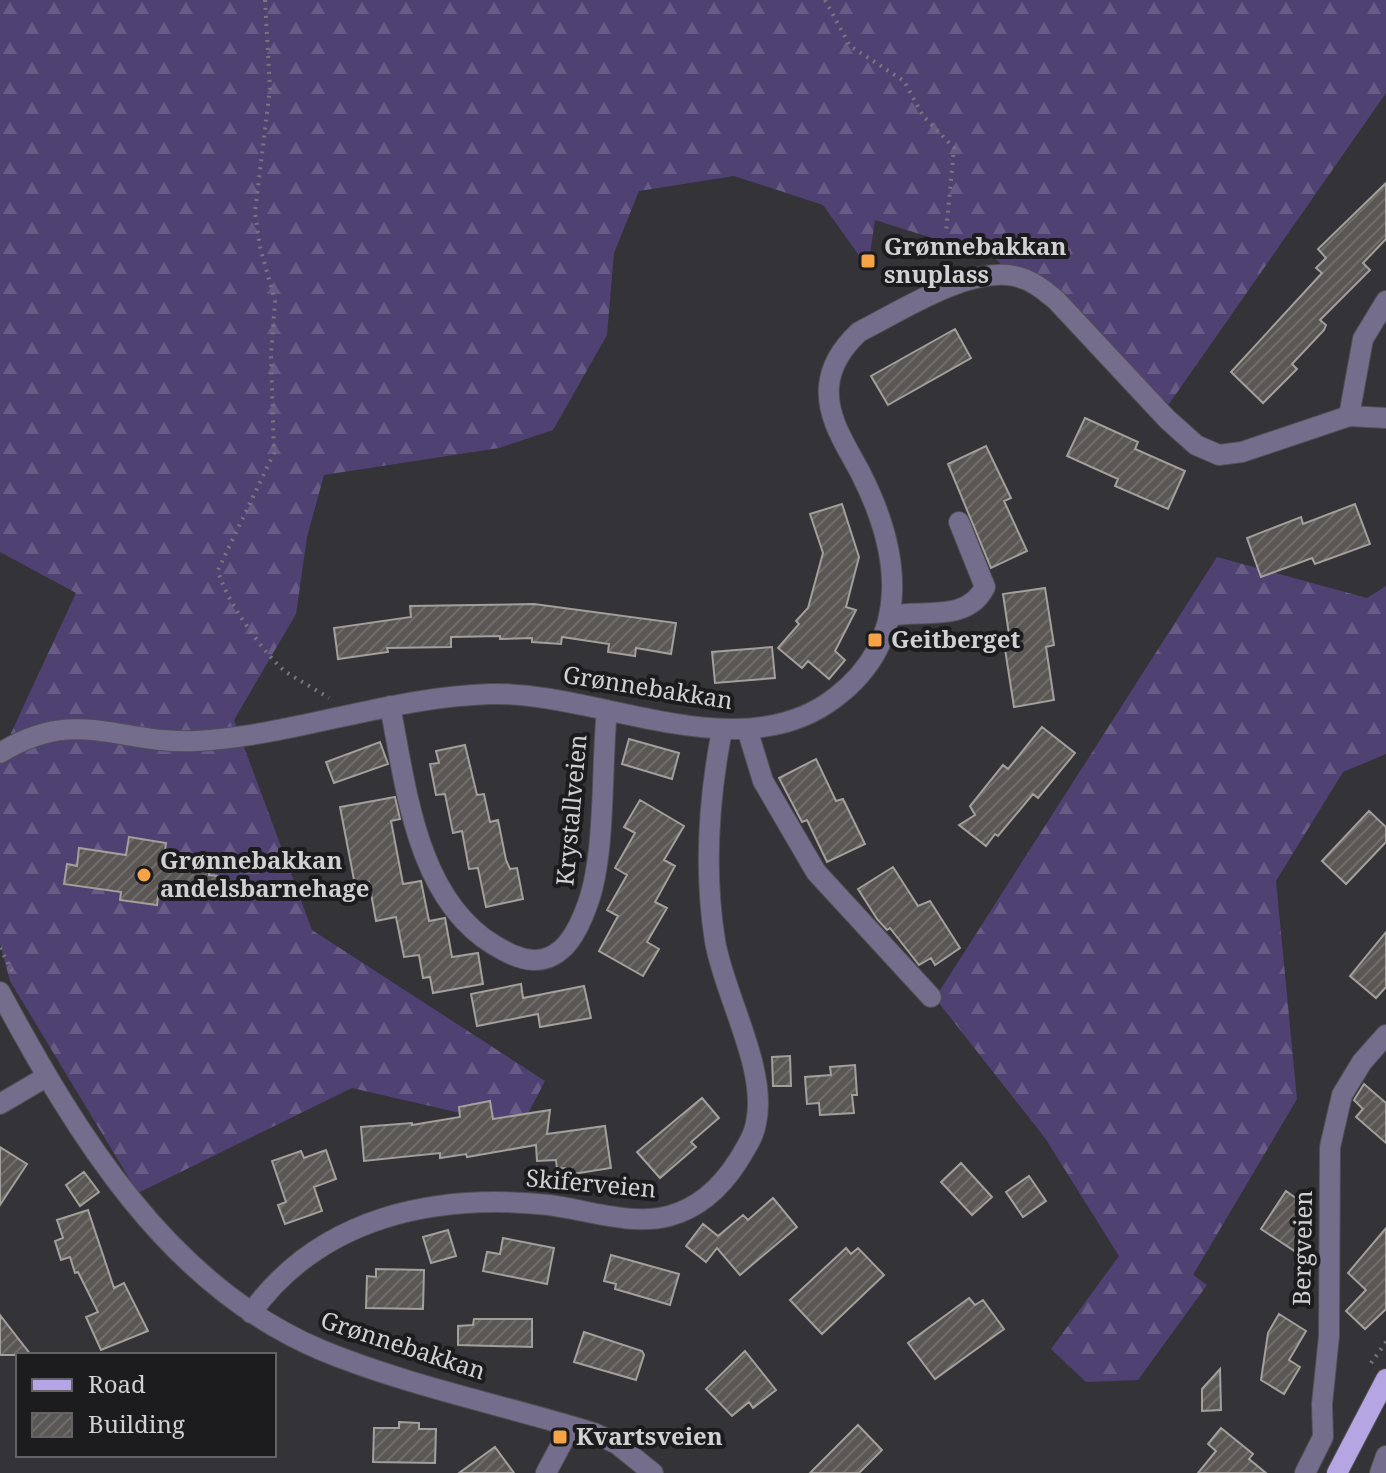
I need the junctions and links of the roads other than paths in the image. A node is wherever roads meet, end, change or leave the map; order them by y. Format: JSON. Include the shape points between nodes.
{"nodes":[{"id":1,"x":1386,"y":301,"type":"edge"},
{"id":2,"x":1349,"y":416,"type":"junction"},
{"id":3,"x":1386,"y":418,"type":"edge"},
{"id":4,"x":959,"y":522,"type":"dead end"},
{"id":5,"x":890,"y":616,"type":"junction"},
{"id":6,"x":390,"y":706,"type":"junction"},
{"id":7,"x":607,"y":710,"type":"junction"},
{"id":8,"x":747,"y":729,"type":"junction"},
{"id":9,"x":722,"y":730,"type":"junction"},
{"id":10,"x":0,"y":753,"type":"edge"},
{"id":11,"x":8,"y":985,"type":"edge"},
{"id":12,"x":931,"y":997,"type":"dead end"},
{"id":13,"x":1386,"y":1035,"type":"edge"},
{"id":14,"x":46,"y":1077,"type":"junction"},
{"id":15,"x":0,"y":1104,"type":"edge"},
{"id":16,"x":251,"y":1313,"type":"junction"},
{"id":17,"x":1386,"y":1379,"type":"edge"},
{"id":18,"x":571,"y":1426,"type":"junction"},
{"id":19,"x":1386,"y":1456,"type":"edge"},
{"id":20,"x":546,"y":1473,"type":"edge"},
{"id":21,"x":653,"y":1473,"type":"edge"},
{"id":22,"x":1305,"y":1473,"type":"edge"},
{"id":23,"x":1337,"y":1473,"type":"edge"},
{"id":24,"x":1380,"y":1473,"type":"edge"}],
"edges":[{"from":1,"to":2,"type":"street","via":[[1363,339]]},
{"from":2,"to":3,"type":"street","name":"Grønnebakkan"},
{"from":2,"to":5,"type":"street","name":"Grønnebakkan","via":[[1219,455],[1196,445],[1167,419],[1037,284],[1015,276],[984,275],[952,287],[859,332],[846,344],[829,385],[835,427],[888,543],[894,585]]},
{"from":4,"to":5,"type":"street","via":[[985,587],[973,605],[953,612]]},
{"from":5,"to":8,"type":"street","name":"Grønnebakkan","via":[[881,645],[835,698],[775,725]]},
{"from":6,"to":7,"type":"street","name":"Grønnebakkan","via":[[492,694],[529,695]]},
{"from":6,"to":7,"type":"street","name":"Krystallveien","via":[[413,814],[438,883],[486,940],[523,959],[538,960],[550,958],[570,941],[588,903],[598,854]]},
{"from":6,"to":10,"type":"street","name":"Grønnebakkan","via":[[287,730],[192,741],[66,727],[28,736]]},
{"from":7,"to":9,"type":"street","name":"Grønnebakkan"},
{"from":8,"to":9,"type":"street","name":"Grønnebakkan"},
{"from":8,"to":12,"type":"street","via":[[763,781],[816,872]]},
{"from":9,"to":16,"type":"street","name":"Skiferveien","via":[[713,779],[715,941],[758,1106],[750,1140],[726,1179],[693,1206],[644,1220],[502,1203],[406,1210],[370,1221],[314,1250]]},
{"from":11,"to":14,"type":"street","name":"Grønnebakkan"},
{"from":13,"to":22,"type":"street","name":"Bergveien","via":[[1342,1095],[1332,1134],[1323,1437]]},
{"from":14,"to":15,"type":"street"},
{"from":14,"to":16,"type":"street","name":"Grønnebakkan","via":[[125,1192],[183,1258]]},
{"from":16,"to":18,"type":"street","name":"Grønnebakkan","via":[[345,1359]]},
{"from":17,"to":23,"type":"main road"},
{"from":18,"to":20,"type":"street"},
{"from":18,"to":21,"type":"street","name":"Grønnebakkan","via":[[617,1444]]},
{"from":19,"to":24,"type":"street"}]}
